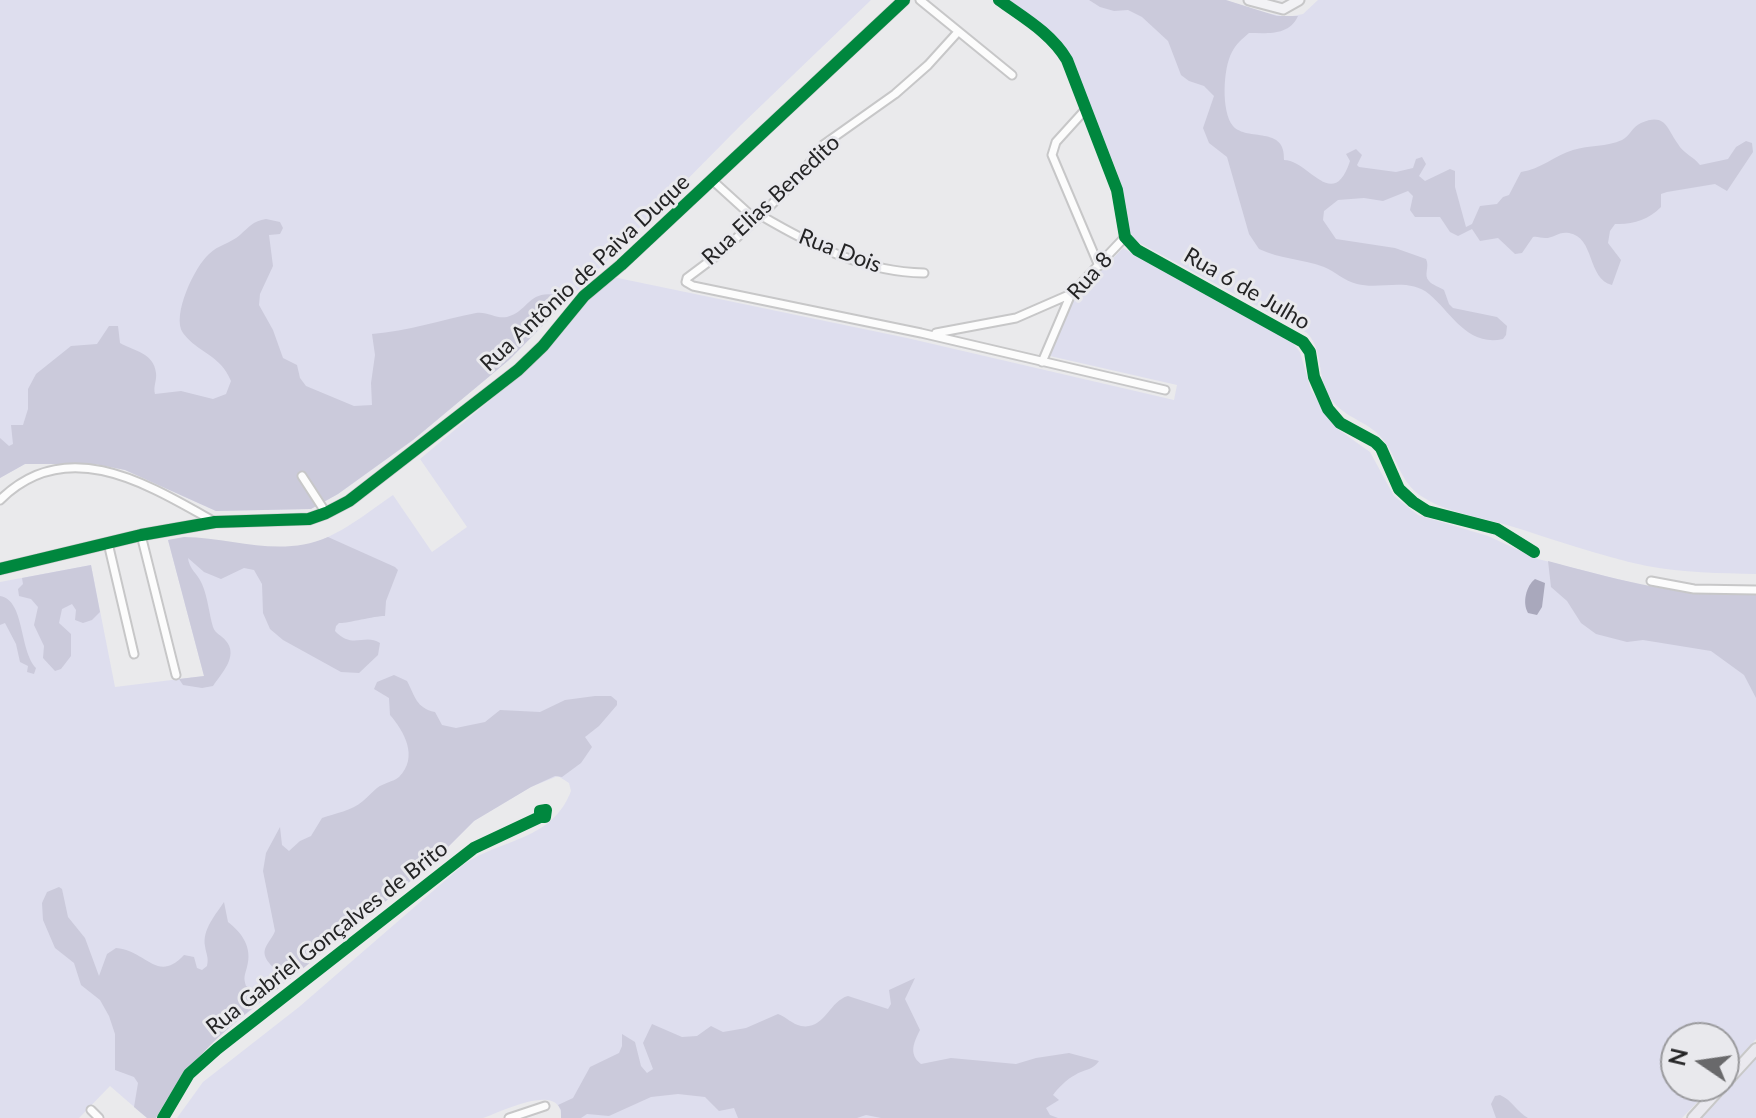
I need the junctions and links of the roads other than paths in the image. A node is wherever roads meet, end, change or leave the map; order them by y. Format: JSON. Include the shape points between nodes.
{"nodes":[{"id":1,"x":904,"y":0,"type":"edge"},
{"id":2,"x":920,"y":0,"type":"edge"},
{"id":3,"x":999,"y":0,"type":"edge"},
{"id":4,"x":1249,"y":0,"type":"edge"},
{"id":5,"x":1299,"y":0,"type":"edge"},
{"id":6,"x":957,"y":33,"type":"junction"},
{"id":7,"x":1012,"y":75,"type":"dead end"},
{"id":8,"x":1085,"y":110,"type":"junction"},
{"id":9,"x":712,"y":180,"type":"junction"},
{"id":10,"x":758,"y":218,"type":"junction"},
{"id":11,"x":1125,"y":237,"type":"junction"},
{"id":12,"x":1099,"y":266,"type":"junction"},
{"id":13,"x":924,"y":273,"type":"dead end"},
{"id":14,"x":1071,"y":294,"type":"junction"},
{"id":15,"x":921,"y":333,"type":"junction"},
{"id":16,"x":1042,"y":362,"type":"junction"},
{"id":17,"x":1165,"y":390,"type":"dead end"},
{"id":18,"x":302,"y":476,"type":"dead end"},
{"id":19,"x":0,"y":500,"type":"edge"},
{"id":20,"x":326,"y":513,"type":"junction"},
{"id":21,"x":215,"y":522,"type":"junction"},
{"id":22,"x":141,"y":535,"type":"junction"},
{"id":23,"x":108,"y":543,"type":"junction"},
{"id":24,"x":1534,"y":552,"type":"dead end"},
{"id":25,"x":0,"y":569,"type":"edge"},
{"id":26,"x":1651,"y":581,"type":"dead end"},
{"id":27,"x":1756,"y":590,"type":"edge"},
{"id":28,"x":134,"y":654,"type":"dead end"},
{"id":29,"x":176,"y":675,"type":"dead end"},
{"id":30,"x":540,"y":817,"type":"dead end"},
{"id":31,"x":1756,"y":1049,"type":"edge"},
{"id":32,"x":1740,"y":1066,"type":"edge"},
{"id":33,"x":1708,"y":1102,"type":"edge"},
{"id":34,"x":545,"y":1106,"type":"dead end"},
{"id":35,"x":91,"y":1110,"type":"dead end"},
{"id":36,"x":99,"y":1118,"type":"edge"},
{"id":37,"x":163,"y":1118,"type":"edge"},
{"id":38,"x":509,"y":1118,"type":"edge"},
{"id":39,"x":1693,"y":1118,"type":"edge"}],
"edges":[{"from":1,"to":9,"type":"street","name":"Rua Antônio de Paiva Duque"},
{"from":2,"to":6,"type":"street"},
{"from":3,"to":8,"type":"street","via":[[1059,46]]},
{"from":4,"to":5,"type":"street","via":[[1283,9]]},
{"from":6,"to":7,"type":"street"},
{"from":6,"to":10,"type":"street","name":"Rua Elias Benedito","via":[[895,94],[823,145]]},
{"from":8,"to":11,"type":"street","via":[[1117,190]]},
{"from":8,"to":12,"type":"street","via":[[1056,142],[1052,155]]},
{"from":9,"to":10,"type":"street","name":"Rua Dois"},
{"from":9,"to":20,"type":"street","name":"Rua Antônio de Paiva Duque","via":[[584,296],[529,360],[349,501]]},
{"from":10,"to":13,"type":"street","name":"Rua Dois","via":[[843,258]]},
{"from":10,"to":15,"type":"street","name":"Rua Elias Benedito","via":[[686,281]]},
{"from":11,"to":12,"type":"street","name":"Rua 8"},
{"from":11,"to":24,"type":"street","name":"Rua 6 de Julho","via":[[1137,250],[1308,347],[1328,409],[1340,423],[1381,448],[1399,489],[1413,502],[1427,511],[1497,529]]},
{"from":12,"to":14,"type":"street","name":"Rua 8"},
{"from":14,"to":15,"type":"street","via":[[1016,318]]},
{"from":14,"to":16,"type":"street","name":"Rua 8"},
{"from":15,"to":16,"type":"street"},
{"from":16,"to":17,"type":"street"},
{"from":18,"to":20,"type":"street"},
{"from":19,"to":21,"type":"street","via":[[34,476],[90,468],[138,481]]},
{"from":20,"to":21,"type":"street","name":"Rua Antônio de Paiva Duque","via":[[309,519]]},
{"from":21,"to":22,"type":"street","name":"Rua Antônio de Paiva Duque"},
{"from":22,"to":23,"type":"street","name":"Rua Antônio de Paiva Duque"},
{"from":22,"to":29,"type":"street"},
{"from":23,"to":25,"type":"street","name":"Rua Antônio de Paiva Duque"},
{"from":23,"to":28,"type":"street"},
{"from":26,"to":27,"type":"street","via":[[1694,589]]},
{"from":30,"to":37,"type":"street","name":"Rua Gabriel Gonçalves de Brito","via":[[474,848],[217,1049],[189,1074]]},
{"from":31,"to":32,"type":"main road"},
{"from":33,"to":39,"type":"main road"},
{"from":34,"to":38,"type":"street"},
{"from":35,"to":36,"type":"street"}]}
